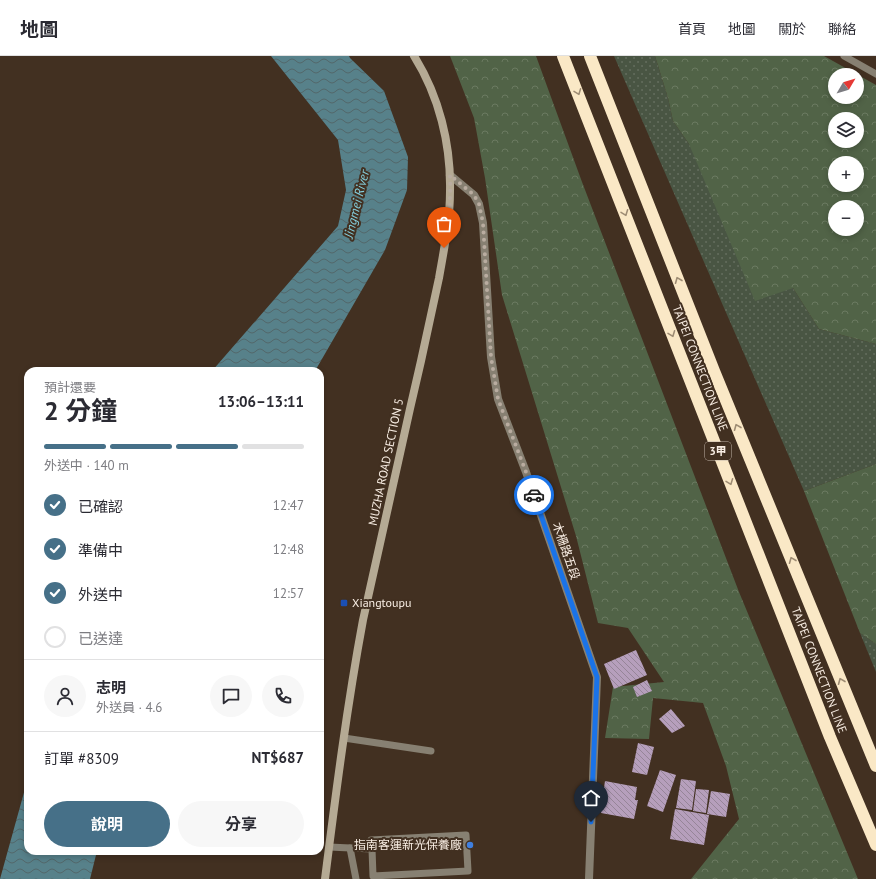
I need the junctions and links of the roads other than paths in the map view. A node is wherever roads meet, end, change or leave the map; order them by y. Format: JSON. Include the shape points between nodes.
{"nodes":[{"id":1,"x":414,"y":56,"type":"edge"},
{"id":2,"x":563,"y":56,"type":"edge"},
{"id":3,"x":590,"y":56,"type":"edge"},
{"id":4,"x":844,"y":56,"type":"edge"},
{"id":5,"x":876,"y":74,"type":"edge"},
{"id":6,"x":450,"y":175,"type":"junction"},
{"id":7,"x":856,"y":717,"type":"junction"},
{"id":8,"x":344,"y":738,"type":"junction"},
{"id":9,"x":431,"y":751,"type":"dead end"},
{"id":10,"x":876,"y":752,"type":"edge"},
{"id":11,"x":876,"y":766,"type":"edge"},
{"id":12,"x":876,"y":845,"type":"edge"},
{"id":13,"x":329,"y":847,"type":"junction"},
{"id":14,"x":350,"y":848,"type":"junction"},
{"id":15,"x":372,"y":849,"type":"junction"},
{"id":16,"x":324,"y":879,"type":"edge"},
{"id":17,"x":356,"y":879,"type":"edge"},
{"id":18,"x":589,"y":879,"type":"edge"}],
"edges":[{"from":1,"to":6,"type":"main road","name":"MUZHA ROAD SECTION 5","via":[[440,112],[448,149]]},
{"from":2,"to":12,"type":"highway","name":"TAIPEI CONNECTION LINE","number":"3甲","one_way":true,"via":[[830,737]]},
{"from":7,"to":3,"type":"highway","name":"TAIPEI CONNECTION LINE","number":"3甲","one_way":true,"via":[[714,371]]},
{"from":4,"to":5,"type":"lane"},
{"from":6,"to":8,"type":"main road","name":"MUZHA ROAD SECTION 5","via":[[448,226],[442,259],[363,620]]},
{"from":6,"to":18,"type":"street","name":"木柵路五段","via":[[474,195],[479,204],[483,223],[491,357],[498,399],[597,677]]},
{"from":7,"to":10,"type":"highway"},
{"from":7,"to":11,"type":"highway","name":"TAIPEI CONNECTION LINE","number":"3甲"},
{"from":8,"to":9,"type":"lane"},
{"from":8,"to":13,"type":"main road","name":"MUZHA ROAD SECTION 5"},
{"from":13,"to":14,"type":"lane"},
{"from":13,"to":16,"type":"main road","name":"MUZHA ROAD SECTION 5"},
{"from":14,"to":15,"type":"lane"},
{"from":14,"to":17,"type":"lane"},
{"from":15,"to":15,"type":"lane","via":[[373,876],[468,871],[466,835],[371,840]]}]}
